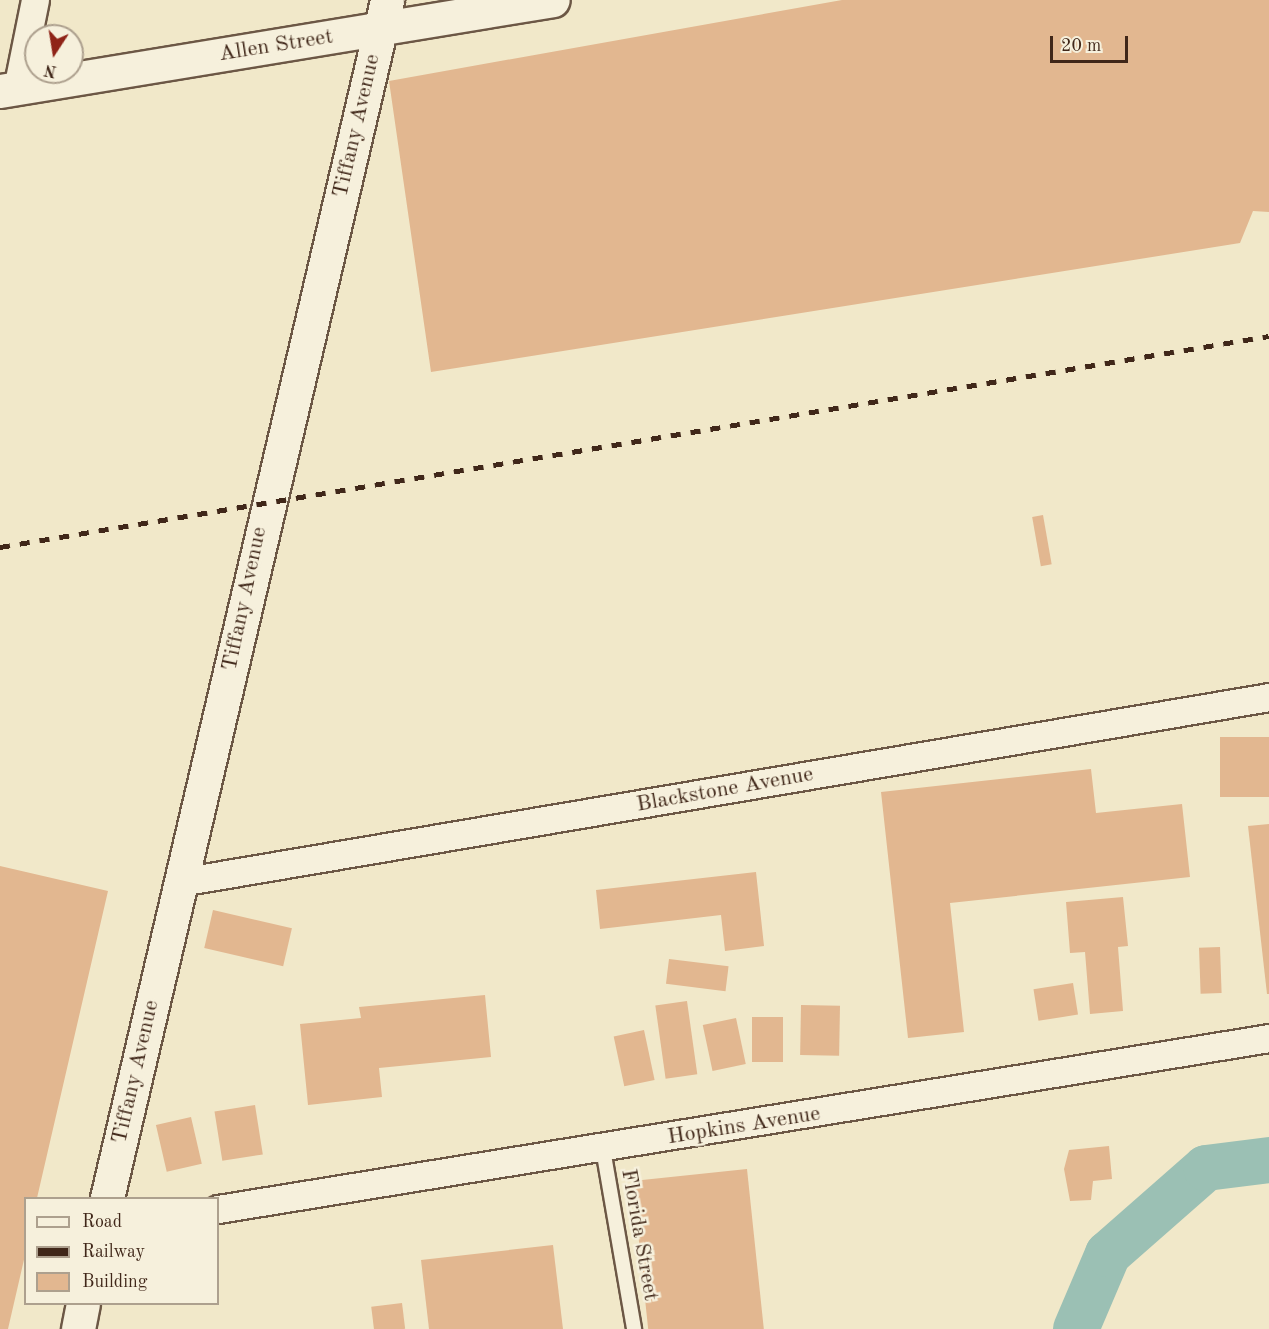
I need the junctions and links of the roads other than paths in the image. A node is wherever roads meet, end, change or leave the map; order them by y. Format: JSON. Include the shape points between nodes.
{"nodes":[{"id":1,"x":34,"y":0,"type":"edge"},
{"id":2,"x":553,"y":0,"type":"edge"},
{"id":3,"x":384,"y":14,"type":"edge"},
{"id":4,"x":8,"y":90,"type":"edge"},
{"id":5,"x":1269,"y":698,"type":"edge"},
{"id":6,"x":180,"y":882,"type":"junction"},
{"id":7,"x":1269,"y":1038,"type":"edge"},
{"id":8,"x":603,"y":1149,"type":"junction"},
{"id":9,"x":107,"y":1197,"type":"edge"},
{"id":10,"x":219,"y":1209,"type":"edge"},
{"id":11,"x":83,"y":1305,"type":"edge"},
{"id":12,"x":78,"y":1329,"type":"edge"},
{"id":13,"x":634,"y":1329,"type":"edge"}],
"edges":[{"from":1,"to":4,"type":"street"},
{"from":2,"to":3,"type":"street","name":"Allen Street"},
{"from":3,"to":4,"type":"street","name":"Allen Street"},
{"from":3,"to":6,"type":"street","name":"Tiffany Avenue"},
{"from":5,"to":6,"type":"street","name":"Blackstone Avenue"},
{"from":6,"to":9,"type":"street","name":"Tiffany Avenue"},
{"from":7,"to":8,"type":"street","name":"Hopkins Avenue"},
{"from":8,"to":10,"type":"street","name":"Hopkins Avenue"},
{"from":8,"to":13,"type":"lane","name":"Florida Street"},
{"from":11,"to":12,"type":"street"}]}
